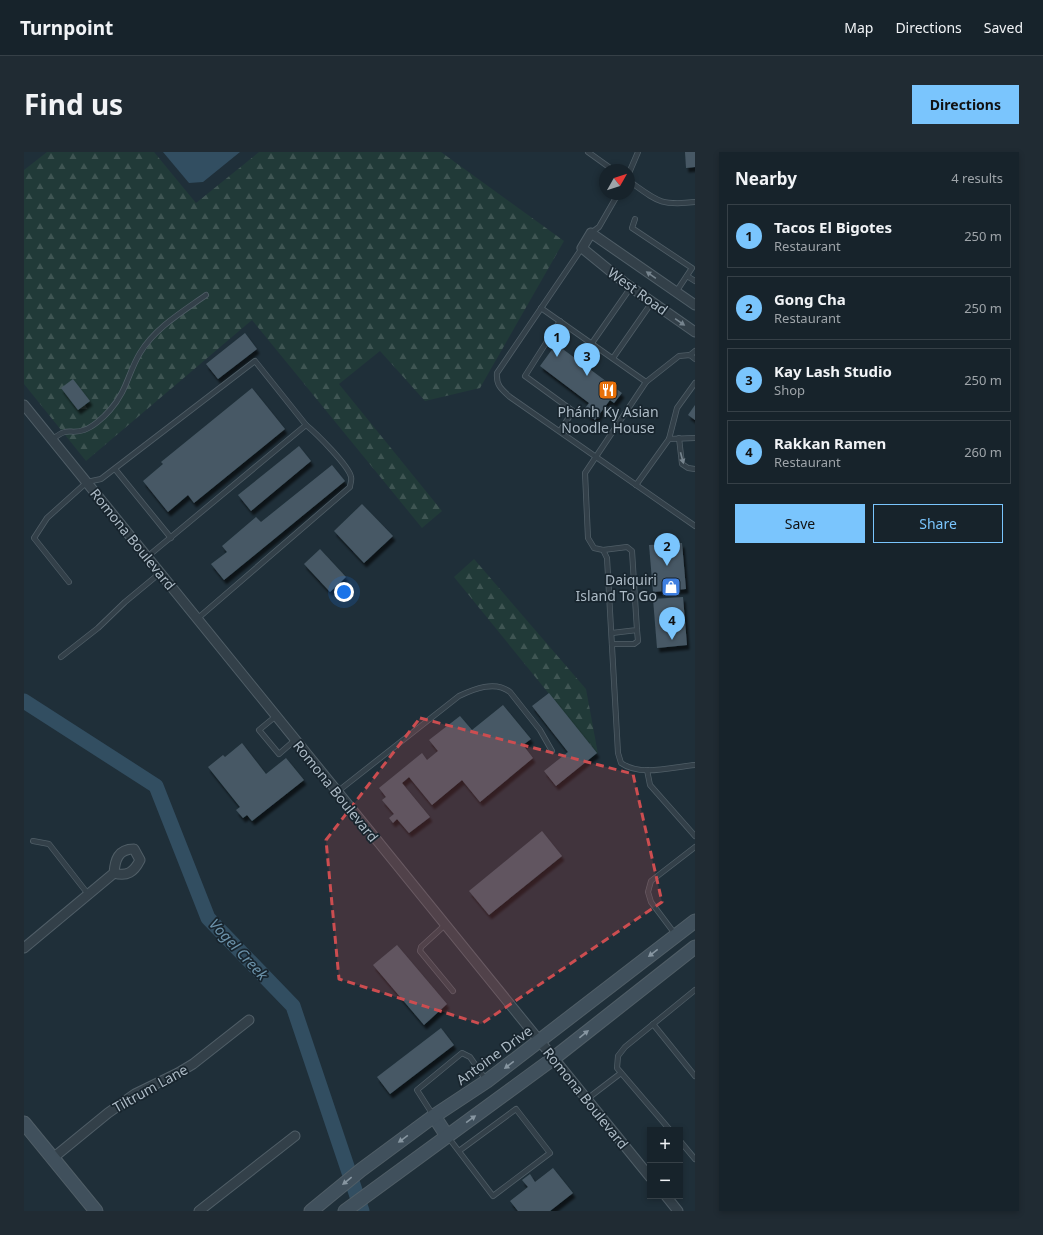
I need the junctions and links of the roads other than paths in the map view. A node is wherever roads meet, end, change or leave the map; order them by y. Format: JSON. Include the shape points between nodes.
{"nodes":[{"id":1,"x":589,"y":152,"type":"edge"},
{"id":2,"x":638,"y":152,"type":"edge"},
{"id":3,"x":605,"y":164,"type":"edge"},
{"id":4,"x":633,"y":164,"type":"edge"},
{"id":5,"x":635,"y":185,"type":"edge"},
{"id":6,"x":615,"y":200,"type":"edge"},
{"id":7,"x":695,"y":202,"type":"edge"},
{"id":8,"x":635,"y":219,"type":"dead end"},
{"id":9,"x":591,"y":233,"type":"junction"},
{"id":10,"x":582,"y":248,"type":"junction"},
{"id":11,"x":686,"y":276,"type":"junction"},
{"id":12,"x":695,"y":281,"type":"edge"},
{"id":13,"x":631,"y":287,"type":"junction"},
{"id":14,"x":676,"y":292,"type":"junction"},
{"id":15,"x":206,"y":295,"type":"dead end"},
{"id":16,"x":652,"y":302,"type":"junction"},
{"id":17,"x":695,"y":305,"type":"edge"},
{"id":18,"x":541,"y":308,"type":"junction"},
{"id":19,"x":560,"y":321,"type":"junction"},
{"id":20,"x":695,"y":332,"type":"edge"},
{"id":21,"x":592,"y":343,"type":"junction"},
{"id":22,"x":695,"y":351,"type":"edge"},
{"id":23,"x":690,"y":355,"type":"junction"},
{"id":24,"x":613,"y":358,"type":"junction"},
{"id":25,"x":695,"y":359,"type":"edge"},
{"id":26,"x":646,"y":382,"type":"junction"},
{"id":27,"x":695,"y":383,"type":"edge"},
{"id":28,"x":24,"y":405,"type":"edge"},
{"id":29,"x":306,"y":425,"type":"junction"},
{"id":30,"x":560,"y":431,"type":"junction"},
{"id":31,"x":679,"y":438,"type":"junction"},
{"id":32,"x":695,"y":438,"type":"edge"},
{"id":33,"x":53,"y":439,"type":"junction"},
{"id":34,"x":668,"y":439,"type":"junction"},
{"id":35,"x":596,"y":457,"type":"junction"},
{"id":36,"x":115,"y":469,"type":"junction"},
{"id":37,"x":695,"y":469,"type":"edge"},
{"id":38,"x":87,"y":482,"type":"junction"},
{"id":39,"x":636,"y":485,"type":"junction"},
{"id":40,"x":695,"y":526,"type":"edge"},
{"id":41,"x":171,"y":538,"type":"junction"},
{"id":42,"x":603,"y":550,"type":"junction"},
{"id":43,"x":148,"y":558,"type":"junction"},
{"id":44,"x":160,"y":573,"type":"junction"},
{"id":45,"x":69,"y":582,"type":"dead end"},
{"id":46,"x":197,"y":619,"type":"junction"},
{"id":47,"x":637,"y":630,"type":"junction"},
{"id":48,"x":612,"y":633,"type":"junction"},
{"id":49,"x":612,"y":644,"type":"junction"},
{"id":50,"x":61,"y":657,"type":"dead end"},
{"id":51,"x":276,"y":716,"type":"junction"},
{"id":52,"x":295,"y":740,"type":"junction"},
{"id":53,"x":552,"y":751,"type":"dead end"},
{"id":54,"x":695,"y":765,"type":"edge"},
{"id":55,"x":646,"y":770,"type":"junction"},
{"id":56,"x":337,"y":792,"type":"junction"},
{"id":57,"x":695,"y":836,"type":"edge"},
{"id":58,"x":33,"y":841,"type":"dead end"},
{"id":59,"x":695,"y":847,"type":"edge"},
{"id":60,"x":114,"y":873,"type":"dead end"},
{"id":61,"x":88,"y":894,"type":"junction"},
{"id":62,"x":695,"y":921,"type":"edge"},
{"id":63,"x":445,"y":925,"type":"junction"},
{"id":64,"x":675,"y":935,"type":"junction"},
{"id":65,"x":24,"y":948,"type":"edge"},
{"id":66,"x":692,"y":949,"type":"edge"},
{"id":67,"x":695,"y":990,"type":"edge"},
{"id":68,"x":452,"y":991,"type":"dead end"},
{"id":69,"x":249,"y":1020,"type":"dead end"},
{"id":70,"x":653,"y":1024,"type":"junction"},
{"id":71,"x":540,"y":1041,"type":"junction"},
{"id":72,"x":554,"y":1058,"type":"junction"},
{"id":73,"x":621,"y":1073,"type":"junction"},
{"id":74,"x":695,"y":1076,"type":"edge"},
{"id":75,"x":487,"y":1081,"type":"junction"},
{"id":76,"x":587,"y":1099,"type":"junction"},
{"id":77,"x":434,"y":1116,"type":"junction"},
{"id":78,"x":24,"y":1122,"type":"edge"},
{"id":79,"x":667,"y":1127,"type":"edge"},
{"id":80,"x":296,"y":1136,"type":"dead end"},
{"id":81,"x":447,"y":1136,"type":"junction"},
{"id":82,"x":683,"y":1145,"type":"edge"},
{"id":83,"x":459,"y":1151,"type":"junction"},
{"id":84,"x":53,"y":1158,"type":"junction"},
{"id":85,"x":695,"y":1159,"type":"edge"},
{"id":86,"x":647,"y":1173,"type":"edge"},
{"id":87,"x":668,"y":1199,"type":"edge"},
{"id":88,"x":96,"y":1211,"type":"edge"},
{"id":89,"x":200,"y":1211,"type":"edge"},
{"id":90,"x":311,"y":1211,"type":"edge"},
{"id":91,"x":345,"y":1211,"type":"edge"},
{"id":92,"x":678,"y":1211,"type":"edge"}],
"edges":[{"from":1,"to":3,"type":"lane"},
{"from":2,"to":4,"type":"lane"},
{"from":5,"to":7,"type":"lane","via":[[654,199],[672,205]]},
{"from":6,"to":9,"type":"lane","via":[[599,227]]},
{"from":8,"to":11,"type":"lane","via":[[632,228],[692,268]]},
{"from":9,"to":10,"type":"street"},
{"from":14,"to":9,"type":"street","name":"West Road","one_way":true},
{"from":10,"to":13,"type":"street","name":"West Road"},
{"from":10,"to":18,"type":"lane"},
{"from":11,"to":12,"type":"lane"},
{"from":11,"to":14,"type":"lane"},
{"from":13,"to":16,"type":"street","name":"West Road"},
{"from":13,"to":21,"type":"lane"},
{"from":14,"to":17,"type":"street","name":"West Road"},
{"from":15,"to":33,"type":"lane","via":[[164,326],[150,340],[140,354],[124,392],[110,410],[85,430],[62,432]]},
{"from":16,"to":20,"type":"street","name":"West Road","one_way":true},
{"from":16,"to":24,"type":"lane"},
{"from":18,"to":19,"type":"lane"},
{"from":18,"to":30,"type":"lane","via":[[497,373],[496,381],[510,397]]},
{"from":19,"to":21,"type":"lane"},
{"from":19,"to":30,"type":"lane","via":[[525,376],[573,411]]},
{"from":21,"to":24,"type":"lane"},
{"from":22,"to":23,"type":"lane"},
{"from":23,"to":25,"type":"lane"},
{"from":23,"to":26,"type":"lane","via":[[679,356]]},
{"from":24,"to":26,"type":"lane"},
{"from":26,"to":35,"type":"lane"},
{"from":27,"to":34,"type":"lane","via":[[677,408]]},
{"from":28,"to":33,"type":"street","name":"Romona Boulevard"},
{"from":29,"to":36,"type":"lane","via":[[255,361]]},
{"from":29,"to":41,"type":"lane"},
{"from":29,"to":46,"type":"lane","via":[[318,435],[346,469],[351,477],[350,487]]},
{"from":30,"to":35,"type":"lane"},
{"from":31,"to":32,"type":"lane"},
{"from":31,"to":34,"type":"lane"},
{"from":31,"to":37,"type":"lane","one_way":true,"via":[[682,464]]},
{"from":33,"to":38,"type":"street","name":"Romona Boulevard"},
{"from":34,"to":39,"type":"lane"},
{"from":35,"to":39,"type":"lane"},
{"from":35,"to":42,"type":"lane","via":[[586,473],[588,538],[594,548]]},
{"from":36,"to":38,"type":"lane","via":[[101,479]]},
{"from":36,"to":41,"type":"lane"},
{"from":38,"to":43,"type":"street","name":"Romona Boulevard"},
{"from":38,"to":45,"type":"lane","via":[[46,518],[34,538]]},
{"from":39,"to":40,"type":"lane"},
{"from":41,"to":43,"type":"lane"},
{"from":42,"to":47,"type":"lane","via":[[627,547],[632,551]]},
{"from":42,"to":48,"type":"lane","via":[[607,558]]},
{"from":43,"to":44,"type":"street","name":"Romona Boulevard"},
{"from":44,"to":46,"type":"street","name":"Romona Boulevard"},
{"from":44,"to":50,"type":"lane"},
{"from":46,"to":51,"type":"street","name":"Romona Boulevard"},
{"from":47,"to":48,"type":"lane"},
{"from":47,"to":49,"type":"lane","via":[[638,641],[634,644]]},
{"from":48,"to":49,"type":"lane"},
{"from":49,"to":55,"type":"lane","via":[[618,753],[621,763],[628,768]]},
{"from":51,"to":52,"type":"street","name":"Romona Boulevard"},
{"from":51,"to":52,"type":"lane","via":[[259,730],[279,754]]},
{"from":52,"to":56,"type":"street","name":"Romona Boulevard"},
{"from":53,"to":56,"type":"lane","via":[[540,730],[510,692],[505,688],[493,686],[482,688],[459,696]]},
{"from":54,"to":55,"type":"lane"},
{"from":55,"to":57,"type":"lane","via":[[650,785]]},
{"from":56,"to":63,"type":"street","name":"Romona Boulevard"},
{"from":58,"to":61,"type":"lane","via":[[49,844]]},
{"from":59,"to":64,"type":"lane","via":[[651,881],[648,892],[651,902]]},
{"from":60,"to":61,"type":"street"},
{"from":61,"to":65,"type":"street"},
{"from":62,"to":64,"type":"main road","name":"Antoine Drive"},
{"from":63,"to":68,"type":"lane","via":[[421,946],[420,951]]},
{"from":63,"to":71,"type":"street","name":"Romona Boulevard"},
{"from":64,"to":66,"type":"main road"},
{"from":64,"to":71,"type":"main road","name":"Antoine Drive","one_way":true},
{"from":72,"to":66,"type":"main road","one_way":true},
{"from":67,"to":70,"type":"lane"},
{"from":69,"to":84,"type":"street","name":"Tiltrum Lane","via":[[178,1074],[135,1094],[108,1113]]},
{"from":70,"to":73,"type":"lane","via":[[618,1056],[618,1068]]},
{"from":70,"to":74,"type":"lane"},
{"from":71,"to":72,"type":"street","name":"Romona Boulevard"},
{"from":71,"to":75,"type":"main road","name":"Antoine Drive","one_way":true},
{"from":72,"to":76,"type":"street","name":"Romona Boulevard"},
{"from":81,"to":72,"type":"main road","one_way":true},
{"from":73,"to":76,"type":"lane"},
{"from":73,"to":79,"type":"lane"},
{"from":75,"to":77,"type":"main road","name":"Antoine Drive"},
{"from":75,"to":77,"type":"lane","via":[[470,1057],[462,1053],[417,1090]]},
{"from":76,"to":86,"type":"street","name":"Romona Boulevard"},
{"from":77,"to":81,"type":"main road"},
{"from":77,"to":90,"type":"main road","name":"Antoine Drive","one_way":true},
{"from":78,"to":84,"type":"main road"},
{"from":80,"to":89,"type":"street"},
{"from":81,"to":83,"type":"lane"},
{"from":81,"to":91,"type":"main road"},
{"from":82,"to":85,"type":"lane"},
{"from":83,"to":83,"type":"lane","via":[[493,1196],[550,1153],[516,1109]]},
{"from":84,"to":88,"type":"main road"},
{"from":87,"to":92,"type":"street"}]}
